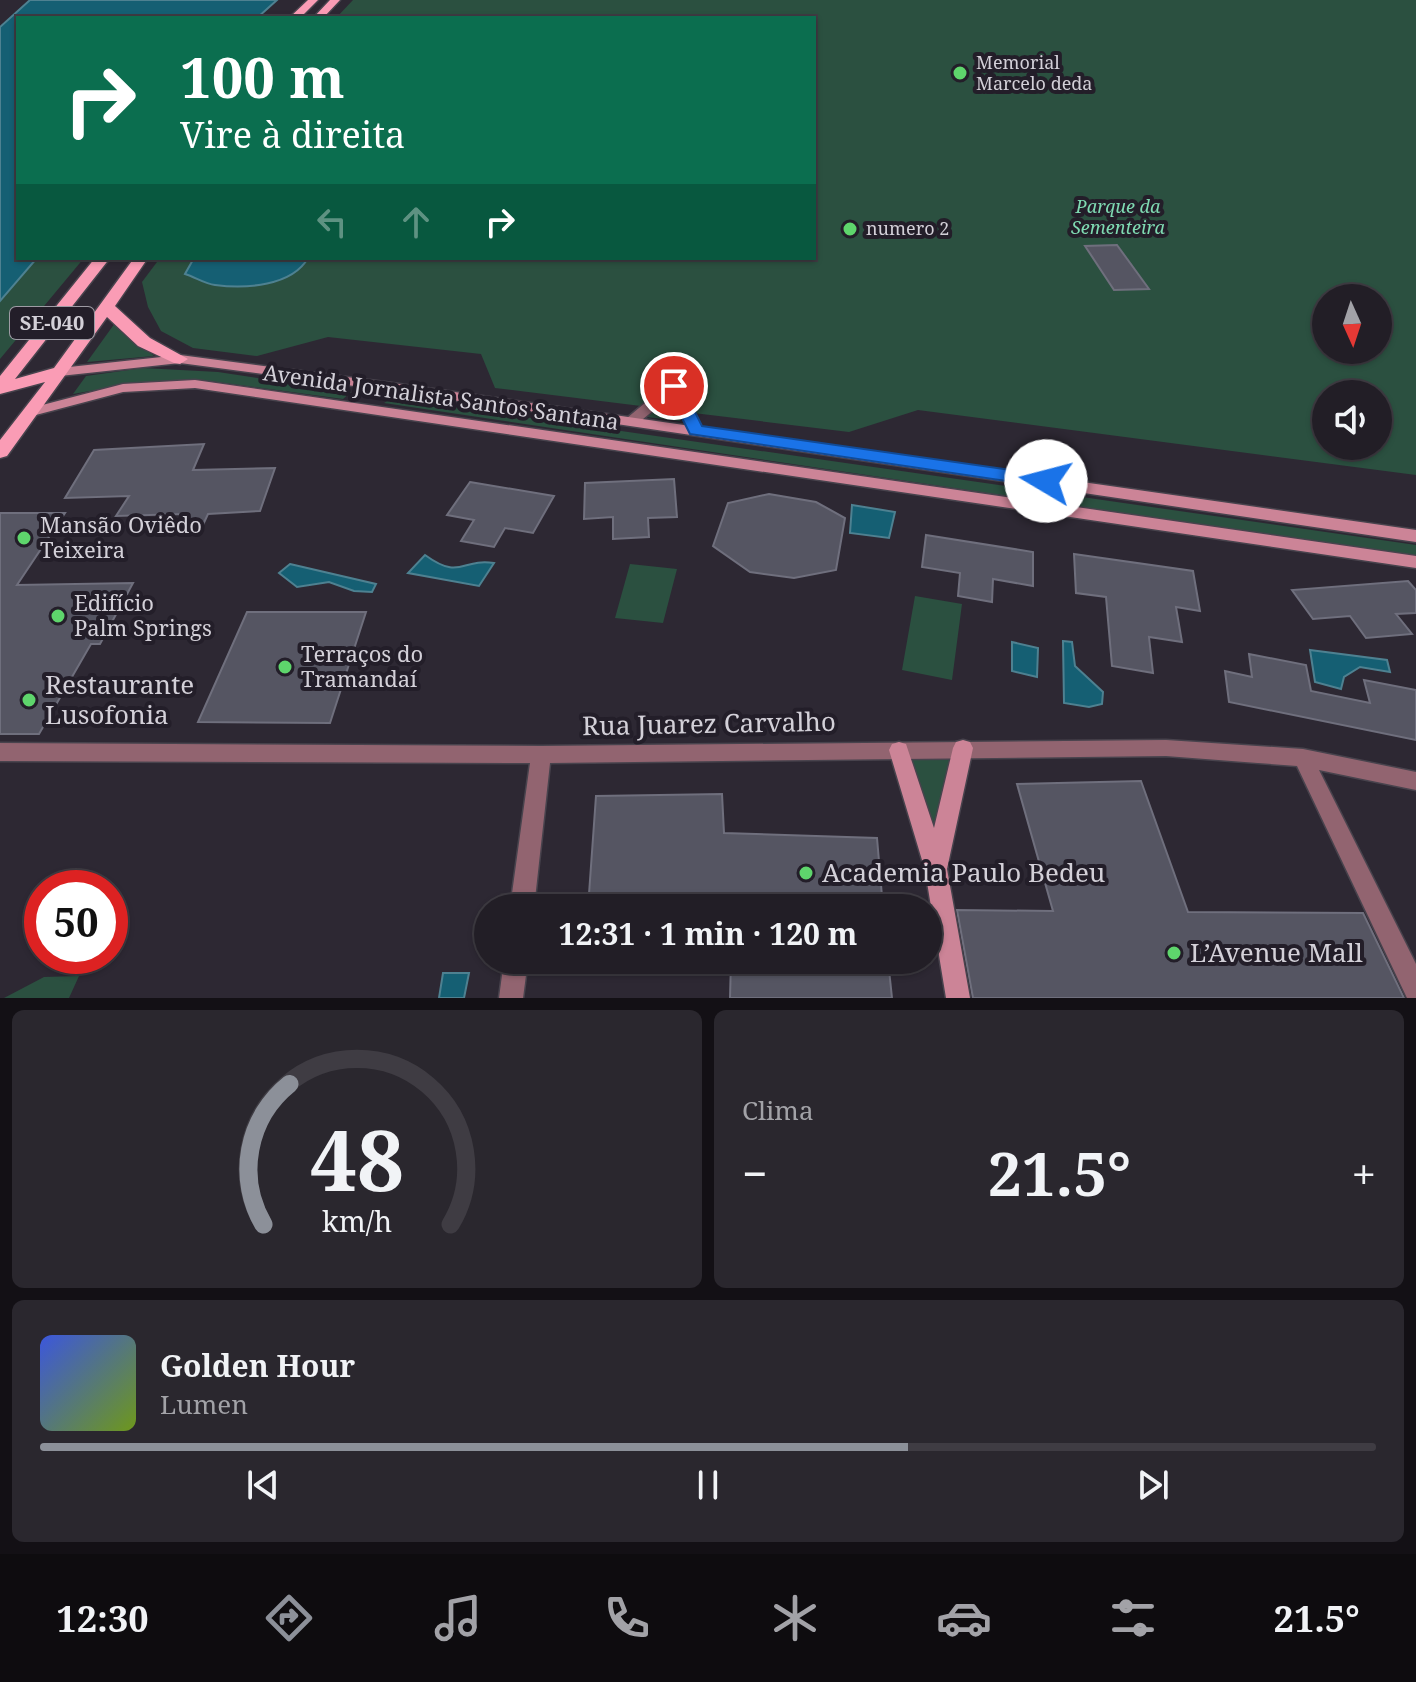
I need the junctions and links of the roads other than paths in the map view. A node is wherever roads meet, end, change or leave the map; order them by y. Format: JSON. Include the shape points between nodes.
{"nodes":[{"id":1,"x":313,"y":0,"type":"edge"},
{"id":2,"x":335,"y":0,"type":"edge"},
{"id":3,"x":296,"y":16,"type":"edge"},
{"id":4,"x":320,"y":16,"type":"edge"},
{"id":5,"x":101,"y":260,"type":"edge"},
{"id":6,"x":140,"y":260,"type":"edge"},
{"id":7,"x":106,"y":307,"type":"junction"},
{"id":8,"x":180,"y":359,"type":"junction"},
{"id":9,"x":60,"y":372,"type":"junction"},
{"id":10,"x":392,"y":387,"type":"junction"},
{"id":11,"x":0,"y":388,"type":"edge"},
{"id":12,"x":347,"y":406,"type":"junction"},
{"id":13,"x":32,"y":412,"type":"junction"},
{"id":14,"x":632,"y":421,"type":"junction"},
{"id":15,"x":696,"y":430,"type":"junction"},
{"id":16,"x":0,"y":452,"type":"edge"},
{"id":17,"x":1416,"y":536,"type":"edge"},
{"id":18,"x":1416,"y":562,"type":"edge"},
{"id":19,"x":963,"y":748,"type":"junction"},
{"id":20,"x":899,"y":750,"type":"junction"},
{"id":21,"x":0,"y":752,"type":"edge"},
{"id":22,"x":541,"y":755,"type":"junction"},
{"id":23,"x":1303,"y":758,"type":"junction"},
{"id":24,"x":1416,"y":781,"type":"edge"},
{"id":25,"x":936,"y":870,"type":"junction"},
{"id":26,"x":524,"y":894,"type":"edge"},
{"id":27,"x":514,"y":974,"type":"edge"},
{"id":28,"x":1416,"y":990,"type":"edge"},
{"id":29,"x":511,"y":998,"type":"edge"},
{"id":30,"x":958,"y":998,"type":"edge"}],
"edges":[{"from":1,"to":3,"type":"main road"},
{"from":2,"to":4,"type":"main road"},
{"from":5,"to":11,"type":"main road","number":"SE-040"},
{"from":6,"to":7,"type":"main road","number":"SE-040"},
{"from":7,"to":8,"type":"main road","via":[[144,342]]},
{"from":7,"to":9,"type":"main road","number":"SE-040"},
{"from":8,"to":9,"type":"main road","name":"Avenida Jornalista Santos Santana"},
{"from":8,"to":10,"type":"main road","name":"Avenida Jornalista Santos Santana"},
{"from":9,"to":11,"type":"main road"},
{"from":9,"to":13,"type":"main road","number":"SE-040"},
{"from":10,"to":12,"type":"main road","via":[[361,391]]},
{"from":10,"to":14,"type":"main road","name":"Avenida Jornalista Santos Santana"},
{"from":12,"to":13,"type":"main road","name":"Avenida Jornalista Santos Santana","via":[[171,383],[123,388]]},
{"from":12,"to":18,"type":"main road","name":"Avenida Jornalista Santos Santana"},
{"from":13,"to":16,"type":"main road","number":"SE-040"},
{"from":14,"to":15,"type":"main road","name":"Avenida Jornalista Santos Santana"},
{"from":14,"to":15,"type":"street","via":[[674,386]]},
{"from":15,"to":17,"type":"main road","name":"Avenida Jornalista Santos Santana"},
{"from":19,"to":20,"type":"street","name":"Rua Juarez Carvalho"},
{"from":19,"to":23,"type":"street","name":"Rua Juarez Carvalho","via":[[1166,748]]},
{"from":19,"to":25,"type":"main road"},
{"from":20,"to":22,"type":"street","name":"Rua Juarez Carvalho"},
{"from":20,"to":25,"type":"main road"},
{"from":21,"to":22,"type":"street","name":"Rua Juarez Carvalho"},
{"from":22,"to":26,"type":"street"},
{"from":23,"to":24,"type":"street","name":"Rua Juarez Carvalho"},
{"from":23,"to":28,"type":"street"},
{"from":25,"to":30,"type":"main road"},
{"from":27,"to":29,"type":"street"}]}
